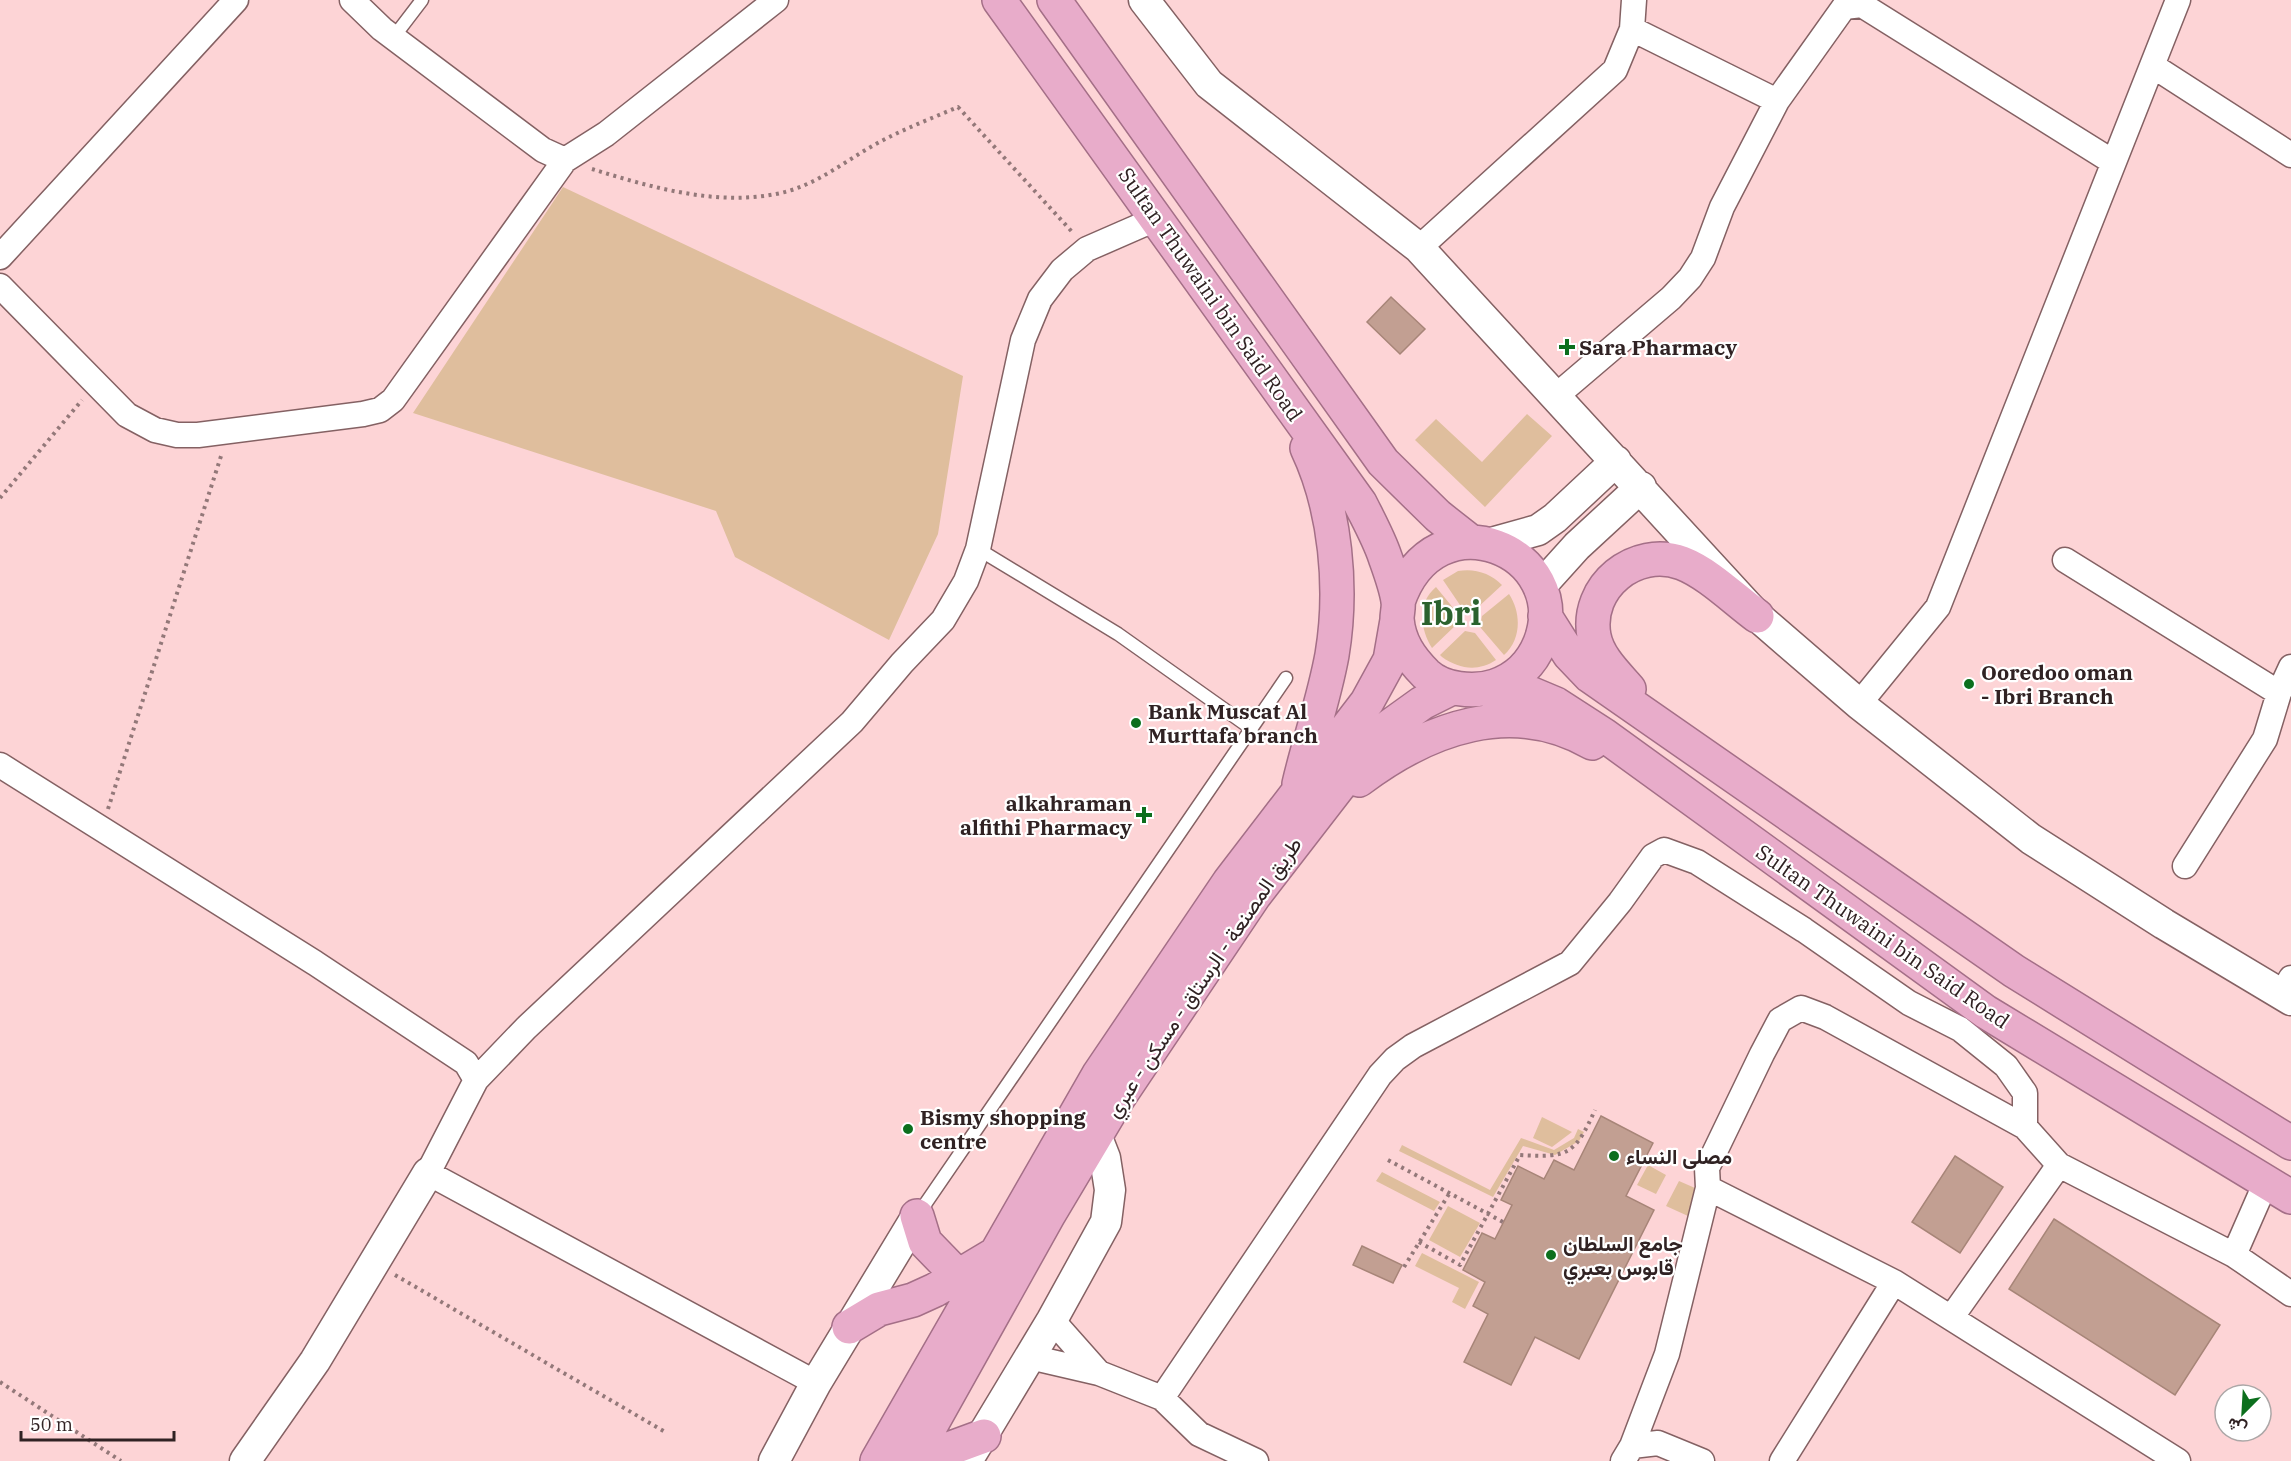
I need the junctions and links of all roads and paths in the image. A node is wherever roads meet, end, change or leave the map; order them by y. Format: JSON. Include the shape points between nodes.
{"nodes":[{"id":1,"x":236,"y":0,"type":"edge"},
{"id":2,"x":352,"y":0,"type":"edge"},
{"id":3,"x":422,"y":0,"type":"edge"},
{"id":4,"x":776,"y":0,"type":"edge"},
{"id":5,"x":999,"y":0,"type":"edge"},
{"id":6,"x":1054,"y":0,"type":"edge"},
{"id":7,"x":1144,"y":0,"type":"edge"},
{"id":8,"x":1634,"y":0,"type":"edge"},
{"id":9,"x":2178,"y":0,"type":"edge"},
{"id":10,"x":1632,"y":29,"type":"junction"},
{"id":11,"x":393,"y":38,"type":"junction"},
{"id":12,"x":2153,"y":66,"type":"junction"},
{"id":13,"x":1777,"y":100,"type":"junction"},
{"id":14,"x":2291,"y":155,"type":"edge"},
{"id":15,"x":566,"y":160,"type":"junction"},
{"id":16,"x":2113,"y":162,"type":"junction"},
{"id":17,"x":1158,"y":218,"type":"junction"},
{"id":18,"x":1419,"y":248,"type":"junction"},
{"id":19,"x":1087,"y":249,"type":"junction"},
{"id":20,"x":0,"y":257,"type":"edge"},
{"id":21,"x":0,"y":286,"type":"edge"},
{"id":22,"x":1261,"y":365,"type":"junction"},
{"id":23,"x":97,"y":382,"type":"junction"},
{"id":24,"x":1556,"y":396,"type":"junction"},
{"id":25,"x":229,"y":430,"type":"junction"},
{"id":26,"x":1616,"y":460,"type":"junction"},
{"id":27,"x":1641,"y":487,"type":"junction"},
{"id":28,"x":0,"y":498,"type":"edge"},
{"id":29,"x":1479,"y":543,"type":"junction"},
{"id":30,"x":978,"y":549,"type":"junction"},
{"id":31,"x":2065,"y":560,"type":"dead end"},
{"id":32,"x":1543,"y":602,"type":"junction"},
{"id":33,"x":1397,"y":610,"type":"junction"},
{"id":34,"x":1757,"y":616,"type":"junction"},
{"id":35,"x":2291,"y":667,"type":"edge"},
{"id":36,"x":1286,"y":678,"type":"dead end"},
{"id":37,"x":1464,"y":689,"type":"junction"},
{"id":38,"x":2279,"y":693,"type":"junction"},
{"id":39,"x":1859,"y":704,"type":"junction"},
{"id":40,"x":1662,"y":726,"type":"junction"},
{"id":41,"x":1252,"y":729,"type":"junction"},
{"id":42,"x":0,"y":765,"type":"edge"},
{"id":43,"x":1685,"y":795,"type":"junction"},
{"id":44,"x":1306,"y":805,"type":"junction"},
{"id":45,"x":102,"y":829,"type":"junction"},
{"id":46,"x":2185,"y":867,"type":"dead end"},
{"id":47,"x":2288,"y":991,"type":"edge"},
{"id":48,"x":476,"y":1080,"type":"junction"},
{"id":49,"x":1595,"y":1110,"type":"dead end"},
{"id":50,"x":2025,"y":1127,"type":"junction"},
{"id":51,"x":1096,"y":1135,"type":"junction"},
{"id":52,"x":2291,"y":1143,"type":"edge"},
{"id":53,"x":1388,"y":1160,"type":"dead end"},
{"id":54,"x":2059,"y":1165,"type":"junction"},
{"id":55,"x":428,"y":1173,"type":"junction"},
{"id":56,"x":1708,"y":1188,"type":"junction"},
{"id":57,"x":2278,"y":1190,"type":"edge"},
{"id":58,"x":1449,"y":1194,"type":"junction"},
{"id":59,"x":1488,"y":1214,"type":"junction"},
{"id":60,"x":917,"y":1216,"type":"junction"},
{"id":61,"x":1503,"y":1222,"type":"dead end"},
{"id":62,"x":1419,"y":1242,"type":"junction"},
{"id":63,"x":993,"y":1255,"type":"junction"},
{"id":64,"x":2234,"y":1255,"type":"junction"},
{"id":65,"x":374,"y":1262,"type":"junction"},
{"id":66,"x":1404,"y":1267,"type":"dead end"},
{"id":67,"x":958,"y":1276,"type":"junction"},
{"id":68,"x":1894,"y":1282,"type":"junction"},
{"id":69,"x":2291,"y":1294,"type":"edge"},
{"id":70,"x":1952,"y":1318,"type":"junction"},
{"id":71,"x":1052,"y":1320,"type":"junction"},
{"id":72,"x":849,"y":1327,"type":"junction"},
{"id":73,"x":1030,"y":1357,"type":"junction"},
{"id":74,"x":1099,"y":1373,"type":"junction"},
{"id":75,"x":0,"y":1382,"type":"edge"},
{"id":76,"x":816,"y":1383,"type":"junction"},
{"id":77,"x":1162,"y":1398,"type":"junction"},
{"id":78,"x":667,"y":1432,"type":"dead end"},
{"id":79,"x":975,"y":1448,"type":"edge"},
{"id":80,"x":1627,"y":1454,"type":"edge"},
{"id":81,"x":121,"y":1461,"type":"edge"},
{"id":82,"x":245,"y":1461,"type":"edge"},
{"id":83,"x":774,"y":1461,"type":"edge"},
{"id":84,"x":877,"y":1461,"type":"edge"},
{"id":85,"x":911,"y":1461,"type":"edge"},
{"id":86,"x":916,"y":1461,"type":"edge"},
{"id":87,"x":1256,"y":1461,"type":"edge"},
{"id":88,"x":1702,"y":1461,"type":"edge"},
{"id":89,"x":1782,"y":1461,"type":"edge"},
{"id":90,"x":2178,"y":1461,"type":"edge"}],
"edges":[{"from":1,"to":20,"type":"street"},
{"from":2,"to":11,"type":"street"},
{"from":3,"to":11,"type":"lane"},
{"from":4,"to":15,"type":"street","via":[[606,134]]},
{"from":5,"to":17,"type":"highway","name":"Sultan Thuwaini bin Said Road"},
{"from":6,"to":29,"type":"highway","name":"Sultan Thuwaini bin Said Road","via":[[1383,462],[1438,516]]},
{"from":7,"to":18,"type":"street","via":[[1209,84]]},
{"from":8,"to":10,"type":"street"},
{"from":9,"to":12,"type":"street"},
{"from":10,"to":13,"type":"street"},
{"from":10,"to":18,"type":"street","via":[[1615,70]]},
{"from":11,"to":15,"type":"street","via":[[543,150]]},
{"from":12,"to":14,"type":"street"},
{"from":12,"to":16,"type":"street"},
{"from":13,"to":16,"type":"street","via":[[1844,7],[1862,5]]},
{"from":13,"to":24,"type":"street","via":[[1690,278]]},
{"from":15,"to":19,"type":"path","via":[[670,191],[752,197],[777,194],[830,174],[874,145],[958,106]]},
{"from":15,"to":25,"type":"street","via":[[393,400],[380,410],[363,414]]},
{"from":16,"to":39,"type":"street","via":[[1938,608]]},
{"from":17,"to":19,"type":"street"},
{"from":17,"to":22,"type":"highway","name":"Sultan Thuwaini bin Said Road"},
{"from":18,"to":24,"type":"street"},
{"from":19,"to":30,"type":"street","via":[[1051,283],[1032,315],[1023,340]]},
{"from":21,"to":23,"type":"street"},
{"from":22,"to":33,"type":"highway","name":"Sultan Thuwaini bin Said Road","via":[[1360,503],[1385,556]]},
{"from":22,"to":44,"type":"highway","via":[[1314,465],[1333,544],[1332,655]]},
{"from":23,"to":25,"type":"street","via":[[127,415],[154,430],[177,435]]},
{"from":23,"to":28,"type":"path"},
{"from":24,"to":26,"type":"street"},
{"from":25,"to":45,"type":"path"},
{"from":26,"to":27,"type":"street"},
{"from":26,"to":29,"type":"street","via":[[1538,530]]},
{"from":27,"to":32,"type":"street","via":[[1577,546]]},
{"from":27,"to":34,"type":"street"},
{"from":29,"to":32,"type":"highway","via":[[1519,559]]},
{"from":29,"to":33,"type":"highway","via":[[1451,544],[1432,553],[1410,574]]},
{"from":30,"to":41,"type":"lane","via":[[1118,634]]},
{"from":30,"to":48,"type":"street","via":[[966,581],[943,620],[852,722],[526,1028]]},
{"from":31,"to":38,"type":"street"},
{"from":32,"to":37,"type":"highway","via":[[1540,643],[1526,667],[1494,686]]},
{"from":32,"to":40,"type":"highway","via":[[1569,654],[1590,676]]},
{"from":33,"to":37,"type":"highway","via":[[1401,641],[1413,662],[1430,678]]},
{"from":33,"to":44,"type":"highway","name":"طريق المصنعة - الرستاق - مسكن - عبري","via":[[1390,660]]},
{"from":34,"to":39,"type":"street"},
{"from":34,"to":40,"type":"highway","via":[[1682,563],[1642,561],[1608,582],[1593,617],[1600,654]]},
{"from":35,"to":38,"type":"street"},
{"from":36,"to":41,"type":"lane"},
{"from":37,"to":43,"type":"highway","name":"Sultan Thuwaini bin Said Road","via":[[1525,691],[1556,704]]},
{"from":37,"to":44,"type":"highway","name":"طريق المصنعة - الرستاق - مسكن - عبري","via":[[1422,703],[1390,726]]},
{"from":38,"to":46,"type":"street","via":[[2265,739]]},
{"from":39,"to":47,"type":"street","via":[[2031,838],[2164,924]]},
{"from":40,"to":52,"type":"highway","via":[[2014,971]]},
{"from":41,"to":60,"type":"lane"},
{"from":42,"to":45,"type":"street"},
{"from":43,"to":44,"type":"highway","via":[[1584,738],[1536,723],[1511,721],[1455,727],[1412,744],[1368,773]]},
{"from":43,"to":57,"type":"highway","name":"Sultan Thuwaini bin Said Road","via":[[1986,1012]]},
{"from":44,"to":51,"type":"highway","name":"طريق المصنعة - الرستاق - مسكن - عبري","via":[[1254,896]]},
{"from":44,"to":63,"type":"highway","name":"طريق المصنعة - الرستاق - مسكن - عبري","via":[[1229,882],[1099,1074]]},
{"from":45,"to":48,"type":"street","via":[[466,1063]]},
{"from":48,"to":55,"type":"street"},
{"from":49,"to":59,"type":"path","via":[[1580,1143],[1552,1157],[1520,1155]]},
{"from":50,"to":54,"type":"street"},
{"from":50,"to":56,"type":"street","via":[[1836,1022],[1801,1008],[1780,1020],[1762,1054],[1707,1168]]},
{"from":50,"to":77,"type":"street","via":[[2025,1094],[2006,1066],[1960,1029],[1909,1003],[1697,862],[1664,850],[1653,856],[1569,963],[1413,1046],[1380,1075]]},
{"from":51,"to":71,"type":"street","via":[[1108,1176],[1108,1212]]},
{"from":51,"to":85,"type":"highway","name":"طريق المصنعة - الرستاق - مسكن - عبري"},
{"from":53,"to":58,"type":"path"},
{"from":54,"to":64,"type":"street"},
{"from":54,"to":70,"type":"street"},
{"from":55,"to":65,"type":"street"},
{"from":55,"to":76,"type":"street"},
{"from":56,"to":68,"type":"street"},
{"from":56,"to":80,"type":"street","via":[[1666,1354]]},
{"from":57,"to":64,"type":"street"},
{"from":58,"to":59,"type":"path"},
{"from":58,"to":62,"type":"path"},
{"from":59,"to":61,"type":"path"},
{"from":59,"to":62,"type":"path","via":[[1460,1265]]},
{"from":60,"to":67,"type":"highway","via":[[925,1242]]},
{"from":60,"to":72,"type":"street"},
{"from":62,"to":66,"type":"path"},
{"from":63,"to":67,"type":"highway"},
{"from":63,"to":84,"type":"highway","name":"طريق المصنعة - الرستاق - مسكن - عبري"},
{"from":64,"to":69,"type":"street"},
{"from":65,"to":78,"type":"path"},
{"from":65,"to":82,"type":"street","via":[[296,1391]]},
{"from":67,"to":72,"type":"highway","via":[[926,1295],[879,1309]]},
{"from":68,"to":70,"type":"street"},
{"from":68,"to":89,"type":"street"},
{"from":70,"to":90,"type":"street"},
{"from":71,"to":73,"type":"street"},
{"from":71,"to":74,"type":"street"},
{"from":72,"to":76,"type":"street"},
{"from":73,"to":74,"type":"street"},
{"from":73,"to":79,"type":"street"},
{"from":74,"to":77,"type":"street"},
{"from":75,"to":81,"type":"path"},
{"from":76,"to":83,"type":"street"},
{"from":77,"to":87,"type":"street","via":[[1199,1434]]},
{"from":79,"to":86,"type":"highway"},
{"from":80,"to":88,"type":"street","via":[[1658,1443]]}]}
